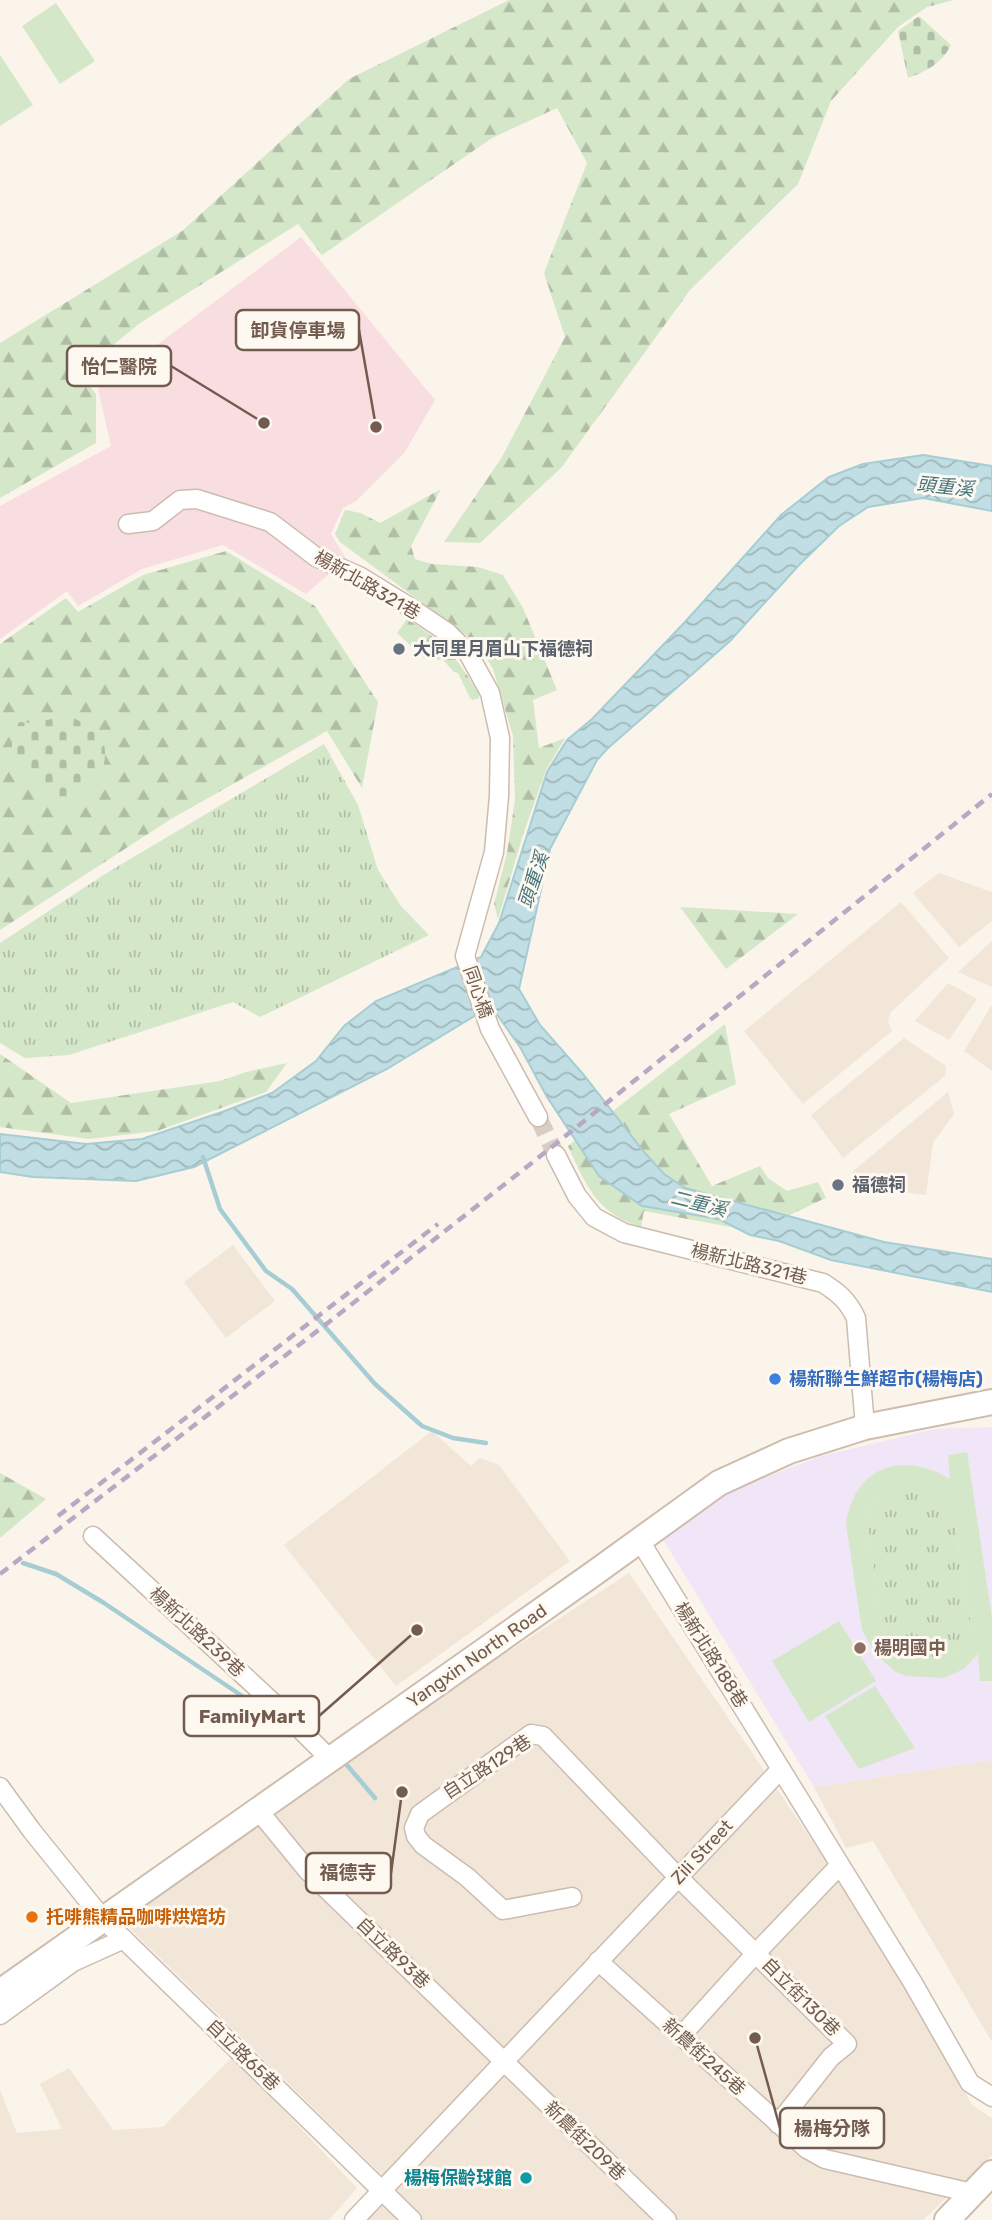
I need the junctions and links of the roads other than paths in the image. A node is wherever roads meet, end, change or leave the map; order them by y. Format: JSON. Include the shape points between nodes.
{"nodes":[{"id":1,"x":128,"y":524,"type":"dead end"},
{"id":2,"x":465,"y":956,"type":"joint"},
{"id":3,"x":538,"y":1117,"type":"tunnel mouth"},
{"id":4,"x":556,"y":1155,"type":"tunnel mouth"},
{"id":5,"x":992,"y":1402,"type":"edge"},
{"id":6,"x":865,"y":1427,"type":"junction"},
{"id":7,"x":93,"y":1536,"type":"dead end"},
{"id":8,"x":640,"y":1541,"type":"junction"},
{"id":9,"x":330,"y":1759,"type":"junction"},
{"id":10,"x":781,"y":1769,"type":"junction"},
{"id":11,"x":0,"y":1787,"type":"edge"},
{"id":12,"x":258,"y":1810,"type":"junction"},
{"id":13,"x":840,"y":1866,"type":"junction"},
{"id":14,"x":678,"y":1877,"type":"junction"},
{"id":15,"x":572,"y":1897,"type":"dead end"},
{"id":16,"x":103,"y":1919,"type":"junction"},
{"id":17,"x":124,"y":1939,"type":"junction"},
{"id":18,"x":756,"y":1952,"type":"junction"},
{"id":19,"x":598,"y":1961,"type":"junction"},
{"id":20,"x":0,"y":1992,"type":"edge"},
{"id":21,"x":0,"y":2015,"type":"edge"},
{"id":22,"x":681,"y":2036,"type":"junction"},
{"id":23,"x":503,"y":2063,"type":"junction"},
{"id":24,"x":992,"y":2097,"type":"edge"},
{"id":25,"x":778,"y":2124,"type":"junction"},
{"id":26,"x":992,"y":2172,"type":"edge"},
{"id":27,"x":382,"y":2191,"type":"junction"},
{"id":28,"x":972,"y":2193,"type":"junction"},
{"id":29,"x":354,"y":2220,"type":"edge"},
{"id":30,"x":412,"y":2220,"type":"edge"},
{"id":31,"x":667,"y":2220,"type":"edge"},
{"id":32,"x":947,"y":2220,"type":"edge"}],
"edges":[{"from":1,"to":2,"type":"street","name":"楊新北路321巷","via":[[153,521],[180,500],[197,499],[270,522],[316,558],[359,576],[408,606],[468,653],[491,693],[500,738],[494,852]]},
{"from":2,"to":3,"type":"street","name":"同心橋","via":[[490,1029]]},
{"from":4,"to":6,"type":"street","name":"楊新北路321巷","via":[[577,1196],[594,1217],[624,1233],[823,1283],[839,1292],[856,1318]]},
{"from":5,"to":6,"type":"street","name":"Yangxin North Road"},
{"from":6,"to":8,"type":"street","name":"Yangxin North Road","via":[[789,1451],[719,1483]]},
{"from":7,"to":9,"type":"street","name":"楊新北路239巷"},
{"from":8,"to":9,"type":"street","name":"Yangxin North Road"},
{"from":8,"to":10,"type":"street","name":"楊新北路188巷"},
{"from":9,"to":12,"type":"street","name":"Yangxin North Road"},
{"from":10,"to":13,"type":"street"},
{"from":10,"to":14,"type":"street","name":"Zili Street"},
{"from":11,"to":16,"type":"street","name":"自立路65巷"},
{"from":12,"to":16,"type":"street","name":"Yangxin North Road"},
{"from":12,"to":23,"type":"street","name":"自立路93巷","via":[[308,1871]]},
{"from":13,"to":18,"type":"street"},
{"from":13,"to":24,"type":"street","via":[[970,2083]]},
{"from":14,"to":15,"type":"street","name":"自立路129巷","via":[[543,1736],[531,1734],[420,1814],[414,1828],[423,1845],[503,1910]]},
{"from":14,"to":18,"type":"street","name":"自立街130巷"},
{"from":14,"to":19,"type":"street","name":"Zili Street"},
{"from":16,"to":17,"type":"street","name":"自立路65巷"},
{"from":16,"to":20,"type":"street","name":"Yangxin North Road"},
{"from":17,"to":21,"type":"street","via":[[73,1962]]},
{"from":17,"to":27,"type":"street","name":"自立路65巷"},
{"from":18,"to":22,"type":"street"},
{"from":18,"to":25,"type":"street","name":"自立街130巷","via":[[847,2044],[831,2057]]},
{"from":19,"to":22,"type":"street","name":"新農街245巷"},
{"from":19,"to":23,"type":"street","name":"Zili Street"},
{"from":22,"to":25,"type":"street","name":"新農街245巷"},
{"from":23,"to":27,"type":"street","name":"Zili Street"},
{"from":23,"to":31,"type":"street","name":"新農街209巷"},
{"from":25,"to":28,"type":"street","name":"新農街245巷","via":[[825,2159]]},
{"from":26,"to":28,"type":"street"},
{"from":27,"to":29,"type":"street","name":"Zili Street"},
{"from":27,"to":30,"type":"street","name":"自立路65巷"},
{"from":28,"to":32,"type":"street"}]}
